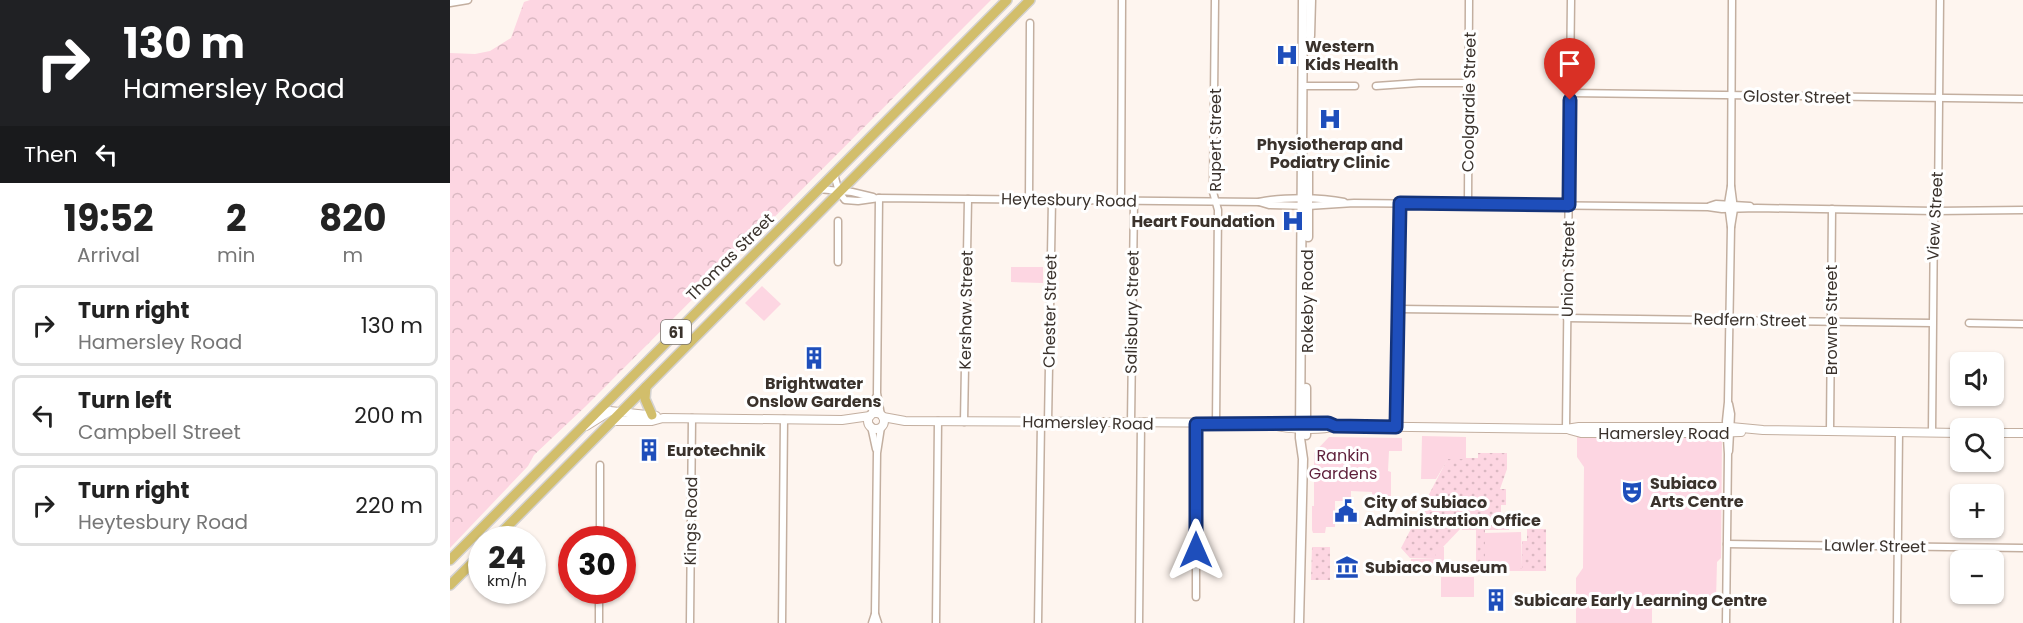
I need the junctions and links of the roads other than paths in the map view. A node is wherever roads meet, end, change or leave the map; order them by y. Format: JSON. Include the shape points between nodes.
{"nodes":[{"id":1,"x":468,"y":0,"type":"edge"},
{"id":2,"x":1007,"y":0,"type":"edge"},
{"id":3,"x":1030,"y":0,"type":"edge"},
{"id":4,"x":1122,"y":0,"type":"edge"},
{"id":5,"x":1215,"y":0,"type":"edge"},
{"id":6,"x":1304,"y":0,"type":"edge"},
{"id":7,"x":1311,"y":0,"type":"edge"},
{"id":8,"x":1469,"y":0,"type":"edge"},
{"id":9,"x":1571,"y":0,"type":"edge"},
{"id":10,"x":1733,"y":0,"type":"edge"},
{"id":11,"x":1940,"y":0,"type":"edge"},
{"id":12,"x":450,"y":3,"type":"edge"},
{"id":13,"x":1030,"y":23,"type":"dead end"},
{"id":14,"x":1469,"y":83,"type":"junction"},
{"id":15,"x":1306,"y":86,"type":"junction"},
{"id":16,"x":1355,"y":86,"type":"dead end"},
{"id":17,"x":1376,"y":86,"type":"dead end"},
{"id":18,"x":1570,"y":93,"type":"junction"},
{"id":19,"x":1732,"y":96,"type":"junction"},
{"id":20,"x":1938,"y":98,"type":"junction"},
{"id":21,"x":2023,"y":99,"type":"edge"},
{"id":22,"x":834,"y":174,"type":"junction"},
{"id":23,"x":818,"y":189,"type":"junction"},
{"id":24,"x":839,"y":192,"type":"junction"},
{"id":25,"x":879,"y":198,"type":"junction"},
{"id":26,"x":968,"y":199,"type":"junction"},
{"id":27,"x":1029,"y":200,"type":"junction"},
{"id":28,"x":1052,"y":200,"type":"junction"},
{"id":29,"x":1121,"y":201,"type":"junction"},
{"id":30,"x":1134,"y":201,"type":"junction"},
{"id":31,"x":1215,"y":202,"type":"junction"},
{"id":32,"x":1305,"y":203,"type":"junction"},
{"id":33,"x":1400,"y":203,"type":"junction"},
{"id":34,"x":1468,"y":204,"type":"junction"},
{"id":35,"x":1569,"y":205,"type":"junction"},
{"id":36,"x":1731,"y":207,"type":"junction"},
{"id":37,"x":1832,"y":209,"type":"junction"},
{"id":38,"x":1936,"y":209,"type":"junction"},
{"id":39,"x":2023,"y":210,"type":"edge"},
{"id":40,"x":838,"y":221,"type":"dead end"},
{"id":41,"x":838,"y":262,"type":"dead end"},
{"id":42,"x":1398,"y":309,"type":"junction"},
{"id":43,"x":1567,"y":314,"type":"junction"},
{"id":44,"x":1730,"y":319,"type":"junction"},
{"id":45,"x":1831,"y":321,"type":"junction"},
{"id":46,"x":1932,"y":323,"type":"junction"},
{"id":47,"x":1968,"y":324,"type":"dead end"},
{"id":48,"x":2023,"y":324,"type":"edge"},
{"id":49,"x":646,"y":387,"type":"junction"},
{"id":50,"x":878,"y":393,"type":"junction"},
{"id":51,"x":621,"y":412,"type":"junction"},
{"id":52,"x":652,"y":415,"type":"junction"},
{"id":53,"x":882,"y":416,"type":"junction"},
{"id":54,"x":663,"y":418,"type":"junction"},
{"id":55,"x":692,"y":418,"type":"junction"},
{"id":56,"x":784,"y":419,"type":"junction"},
{"id":57,"x":870,"y":420,"type":"junction"},
{"id":58,"x":612,"y":421,"type":"junction"},
{"id":59,"x":905,"y":421,"type":"junction"},
{"id":60,"x":938,"y":421,"type":"junction"},
{"id":61,"x":964,"y":422,"type":"junction"},
{"id":62,"x":1044,"y":422,"type":"junction"},
{"id":63,"x":1131,"y":423,"type":"junction"},
{"id":64,"x":1141,"y":423,"type":"junction"},
{"id":65,"x":1196,"y":424,"type":"junction"},
{"id":66,"x":1216,"y":424,"type":"junction"},
{"id":67,"x":1303,"y":425,"type":"junction"},
{"id":68,"x":882,"y":427,"type":"junction"},
{"id":69,"x":1396,"y":427,"type":"junction"},
{"id":70,"x":1566,"y":429,"type":"junction"},
{"id":71,"x":579,"y":430,"type":"junction"},
{"id":72,"x":1728,"y":430,"type":"junction"},
{"id":73,"x":1830,"y":431,"type":"junction"},
{"id":74,"x":1899,"y":432,"type":"junction"},
{"id":75,"x":1932,"y":432,"type":"junction"},
{"id":76,"x":1950,"y":432,"type":"edge"},
{"id":77,"x":2004,"y":433,"type":"edge"},
{"id":78,"x":2023,"y":433,"type":"edge"},
{"id":79,"x":877,"y":453,"type":"junction"},
{"id":80,"x":600,"y":465,"type":"dead end"},
{"id":81,"x":508,"y":526,"type":"edge"},
{"id":82,"x":600,"y":526,"type":"edge"},
{"id":83,"x":1727,"y":544,"type":"junction"},
{"id":84,"x":1898,"y":546,"type":"junction"},
{"id":85,"x":2023,"y":548,"type":"edge"},
{"id":86,"x":450,"y":560,"type":"edge"},
{"id":87,"x":468,"y":567,"type":"edge"},
{"id":88,"x":450,"y":585,"type":"edge"},
{"id":89,"x":1196,"y":597,"type":"dead end"},
{"id":90,"x":599,"y":604,"type":"edge"},
{"id":91,"x":875,"y":614,"type":"junction"},
{"id":92,"x":1300,"y":621,"type":"edge"},
{"id":93,"x":599,"y":623,"type":"edge"},
{"id":94,"x":690,"y":623,"type":"edge"},
{"id":95,"x":782,"y":623,"type":"edge"},
{"id":96,"x":872,"y":623,"type":"edge"},
{"id":97,"x":878,"y":623,"type":"edge"},
{"id":98,"x":936,"y":623,"type":"edge"},
{"id":99,"x":1038,"y":623,"type":"edge"},
{"id":100,"x":1139,"y":623,"type":"edge"},
{"id":101,"x":1726,"y":623,"type":"edge"},
{"id":102,"x":1897,"y":623,"type":"edge"}],
"edges":[{"from":1,"to":12,"type":"street"},
{"from":2,"to":22,"type":"main road","name":"Thomas Street","number":"61"},
{"from":3,"to":24,"type":"main road","name":"Thomas Street","number":"61"},
{"from":4,"to":29,"type":"street"},
{"from":5,"to":31,"type":"street","name":"Rupert Street"},
{"from":6,"to":15,"type":"main road","name":"Rokeby Road"},
{"from":7,"to":15,"type":"main road","name":"Rokeby Road"},
{"from":8,"to":14,"type":"street","name":"Coolgardie Street"},
{"from":9,"to":18,"type":"street","name":"Union Street"},
{"from":10,"to":19,"type":"street"},
{"from":11,"to":20,"type":"street","name":"View Street"},
{"from":13,"to":27,"type":"street"},
{"from":14,"to":17,"type":"street"},
{"from":14,"to":34,"type":"street","name":"Coolgardie Street"},
{"from":15,"to":16,"type":"street"},
{"from":15,"to":32,"type":"main road","name":"Rokeby Road"},
{"from":18,"to":19,"type":"street","name":"Gloster Street"},
{"from":18,"to":35,"type":"street","name":"Union Street"},
{"from":19,"to":20,"type":"street","name":"Gloster Street"},
{"from":19,"to":36,"type":"street"},
{"from":20,"to":21,"type":"street","name":"Gloster Street"},
{"from":20,"to":38,"type":"street","name":"View Street"},
{"from":22,"to":23,"type":"main road","name":"Thomas Street","number":"61"},
{"from":22,"to":24,"type":"street"},
{"from":23,"to":24,"type":"street","name":"Heytesbury Road"},
{"from":23,"to":71,"type":"main road","name":"Thomas Street","number":"61"},
{"from":24,"to":25,"type":"street","name":"Heytesbury Road"},
{"from":24,"to":49,"type":"main road","name":"Thomas Street","number":"61"},
{"from":25,"to":26,"type":"street","name":"Heytesbury Road"},
{"from":25,"to":50,"type":"street"},
{"from":26,"to":27,"type":"street","name":"Heytesbury Road"},
{"from":26,"to":61,"type":"street","name":"Kershaw Street"},
{"from":27,"to":28,"type":"street","name":"Heytesbury Road"},
{"from":28,"to":29,"type":"street","name":"Heytesbury Road"},
{"from":28,"to":62,"type":"street","name":"Chester Street"},
{"from":29,"to":30,"type":"street","name":"Heytesbury Road"},
{"from":30,"to":31,"type":"street","name":"Heytesbury Road"},
{"from":30,"to":63,"type":"street","name":"Salisbury Street"},
{"from":31,"to":32,"type":"street","name":"Heytesbury Road"},
{"from":31,"to":66,"type":"street","name":"Rupert Street"},
{"from":32,"to":33,"type":"street","name":"Heytesbury Road"},
{"from":32,"to":67,"type":"main road","name":"Rokeby Road"},
{"from":33,"to":34,"type":"street","name":"Heytesbury Road"},
{"from":33,"to":42,"type":"street"},
{"from":34,"to":35,"type":"street","name":"Heytesbury Road"},
{"from":35,"to":36,"type":"street","name":"Heytesbury Road"},
{"from":35,"to":43,"type":"street","name":"Union Street"},
{"from":36,"to":37,"type":"street","name":"Heytesbury Road"},
{"from":36,"to":44,"type":"street"},
{"from":37,"to":38,"type":"street","name":"Heytesbury Road"},
{"from":37,"to":45,"type":"street","name":"Browne Street"},
{"from":38,"to":39,"type":"street","name":"Heytesbury Road"},
{"from":38,"to":46,"type":"street","name":"View Street"},
{"from":40,"to":41,"type":"street"},
{"from":42,"to":43,"type":"street","name":"Redfern Street"},
{"from":42,"to":69,"type":"street"},
{"from":43,"to":44,"type":"street","name":"Redfern Street"},
{"from":43,"to":70,"type":"street","name":"Union Street"},
{"from":44,"to":45,"type":"street","name":"Redfern Street"},
{"from":44,"to":72,"type":"street"},
{"from":45,"to":46,"type":"street","name":"Redfern Street"},
{"from":45,"to":73,"type":"street","name":"Browne Street"},
{"from":46,"to":75,"type":"street","name":"View Street"},
{"from":47,"to":48,"type":"street"},
{"from":49,"to":51,"type":"main road","name":"Thomas Street","number":"61"},
{"from":49,"to":52,"type":"main road","via":[[645,399]]},
{"from":50,"to":53,"type":"street"},
{"from":50,"to":57,"type":"street"},
{"from":51,"to":52,"type":"street"},
{"from":51,"to":58,"type":"main road","name":"Thomas Street","number":"61"},
{"from":51,"to":71,"type":"street","via":[[605,413]]},
{"from":52,"to":54,"type":"street"},
{"from":53,"to":57,"type":"street","via":[[876,413]]},
{"from":53,"to":59,"type":"street","name":"Hamersley Road"},
{"from":53,"to":68,"type":"street"},
{"from":54,"to":55,"type":"street"},
{"from":54,"to":58,"type":"street"},
{"from":55,"to":56,"type":"street"},
{"from":55,"to":94,"type":"street","name":"Kings Road"},
{"from":56,"to":57,"type":"street"},
{"from":56,"to":95,"type":"street"},
{"from":57,"to":68,"type":"street","via":[[875,428]]},
{"from":57,"to":79,"type":"street"},
{"from":58,"to":81,"type":"main road","name":"Thomas Street","number":"61"},
{"from":59,"to":60,"type":"street","name":"Hamersley Road"},
{"from":59,"to":68,"type":"street","name":"Hamersley Road"},
{"from":60,"to":61,"type":"street","name":"Hamersley Road"},
{"from":60,"to":98,"type":"street"},
{"from":61,"to":62,"type":"street","name":"Hamersley Road"},
{"from":62,"to":63,"type":"street","name":"Hamersley Road"},
{"from":62,"to":99,"type":"street","name":"Chester Street"},
{"from":63,"to":64,"type":"street","name":"Hamersley Road"},
{"from":64,"to":65,"type":"street","name":"Hamersley Road"},
{"from":64,"to":100,"type":"street"},
{"from":65,"to":66,"type":"street","name":"Hamersley Road"},
{"from":65,"to":89,"type":"street"},
{"from":66,"to":67,"type":"street","name":"Hamersley Road"},
{"from":67,"to":69,"type":"street","name":"Hamersley Road"},
{"from":67,"to":92,"type":"main road","name":"Rokeby Road"},
{"from":68,"to":79,"type":"street"},
{"from":69,"to":70,"type":"street","name":"Hamersley Road"},
{"from":70,"to":72,"type":"street","name":"Hamersley Road"},
{"from":71,"to":86,"type":"main road","name":"Thomas Street","number":"61"},
{"from":72,"to":73,"type":"street","name":"Hamersley Road"},
{"from":72,"to":83,"type":"street"},
{"from":73,"to":74,"type":"street","name":"Hamersley Road"},
{"from":74,"to":75,"type":"street","name":"Hamersley Road"},
{"from":74,"to":84,"type":"street"},
{"from":75,"to":76,"type":"street","name":"Hamersley Road"},
{"from":77,"to":78,"type":"street"},
{"from":79,"to":91,"type":"street"},
{"from":80,"to":82,"type":"street"},
{"from":83,"to":84,"type":"street","name":"Lawler Street"},
{"from":83,"to":101,"type":"street"},
{"from":84,"to":85,"type":"street","name":"Lawler Street"},
{"from":84,"to":102,"type":"street"},
{"from":87,"to":88,"type":"main road"},
{"from":90,"to":93,"type":"street"},
{"from":91,"to":96,"type":"street"},
{"from":91,"to":97,"type":"street"}]}
